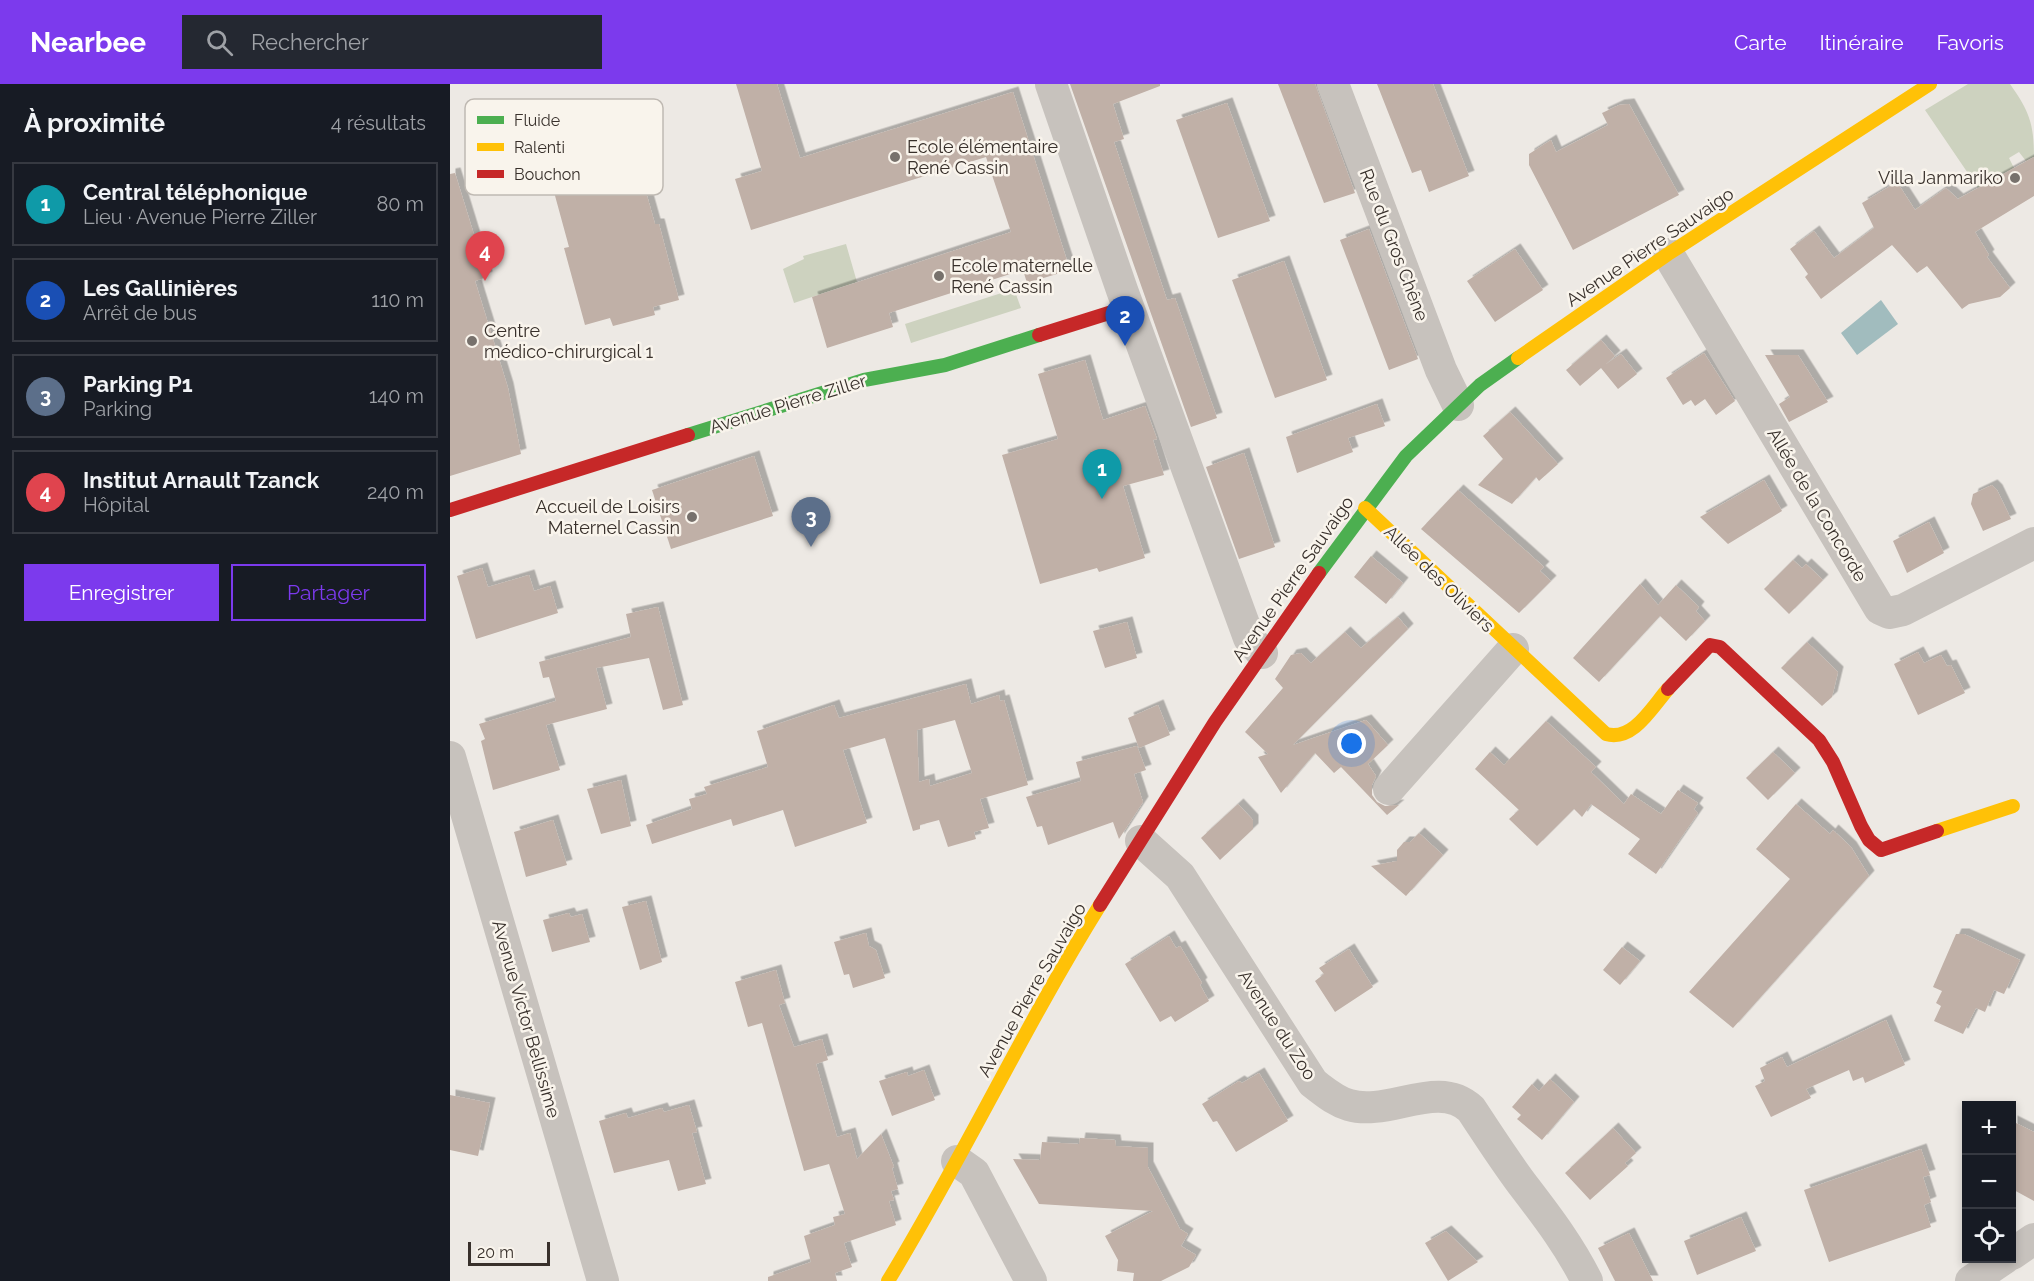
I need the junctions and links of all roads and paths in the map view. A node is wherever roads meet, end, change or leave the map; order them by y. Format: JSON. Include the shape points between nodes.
{"nodes":[{"id":1,"x":1051,"y":84,"type":"edge"},
{"id":2,"x":1333,"y":84,"type":"edge"},
{"id":3,"x":1930,"y":84,"type":"edge"},
{"id":4,"x":1668,"y":254,"type":"junction"},
{"id":5,"x":1125,"y":299,"type":"junction"},
{"id":6,"x":1458,"y":405,"type":"junction"},
{"id":7,"x":1365,"y":508,"type":"junction"},
{"id":8,"x":450,"y":510,"type":"edge"},
{"id":9,"x":2034,"y":543,"type":"edge"},
{"id":10,"x":1513,"y":649,"type":"junction"},
{"id":11,"x":1262,"y":653,"type":"junction"},
{"id":12,"x":450,"y":757,"type":"edge"},
{"id":13,"x":1389,"y":789,"type":"dead end"},
{"id":14,"x":2013,"y":806,"type":"dead end"},
{"id":15,"x":1141,"y":841,"type":"junction"},
{"id":16,"x":957,"y":1161,"type":"junction"},
{"id":17,"x":2034,"y":1239,"type":"edge"},
{"id":18,"x":2016,"y":1251,"type":"edge"},
{"id":19,"x":1998,"y":1263,"type":"edge"},
{"id":20,"x":603,"y":1281,"type":"edge"},
{"id":21,"x":888,"y":1281,"type":"edge"},
{"id":22,"x":1031,"y":1281,"type":"edge"},
{"id":23,"x":1587,"y":1281,"type":"edge"},
{"id":24,"x":1971,"y":1281,"type":"edge"}],
"edges":[{"from":1,"to":5,"type":"street"},
{"from":2,"to":6,"type":"street","name":"Rue du Gros Chêne","via":[[1441,370]]},
{"from":3,"to":4,"type":"main road","name":"Avenue Pierre Sauvaigo"},
{"from":4,"to":6,"type":"main road","name":"Avenue Pierre Sauvaigo"},
{"from":4,"to":9,"type":"street","name":"Allée de la Concorde","via":[[1880,609],[1889,613],[1903,610]]},
{"from":5,"to":8,"type":"main road","name":"Avenue Pierre Ziller","via":[[945,365],[864,380]]},
{"from":5,"to":11,"type":"street","via":[[1249,638]]},
{"from":6,"to":7,"type":"main road","name":"Avenue Pierre Sauvaigo","via":[[1406,456]]},
{"from":7,"to":10,"type":"main road","name":"Allée des Oliviers"},
{"from":7,"to":11,"type":"main road","name":"Avenue Pierre Sauvaigo"},
{"from":10,"to":13,"type":"street"},
{"from":10,"to":14,"type":"main road","name":"Allée des Oliviers","via":[[1606,734],[1616,736],[1629,733],[1702,651],[1710,645],[1720,647],[1819,740],[1861,826],[1881,850]]},
{"from":11,"to":15,"type":"main road","name":"Avenue Pierre Sauvaigo"},
{"from":12,"to":20,"type":"street","name":"Avenue Victor Bellissime"},
{"from":15,"to":16,"type":"main road","name":"Avenue Pierre Sauvaigo","via":[[1062,966]]},
{"from":15,"to":23,"type":"street","name":"Avenue du Zoo","via":[[1180,876],[1313,1083],[1350,1106],[1372,1108],[1444,1096],[1461,1100],[1547,1215]]},
{"from":16,"to":21,"type":"main road","name":"Avenue Pierre Sauvaigo"},
{"from":16,"to":22,"type":"street","via":[[974,1173]]},
{"from":17,"to":18,"type":"street"},
{"from":19,"to":24,"type":"street"}]}
